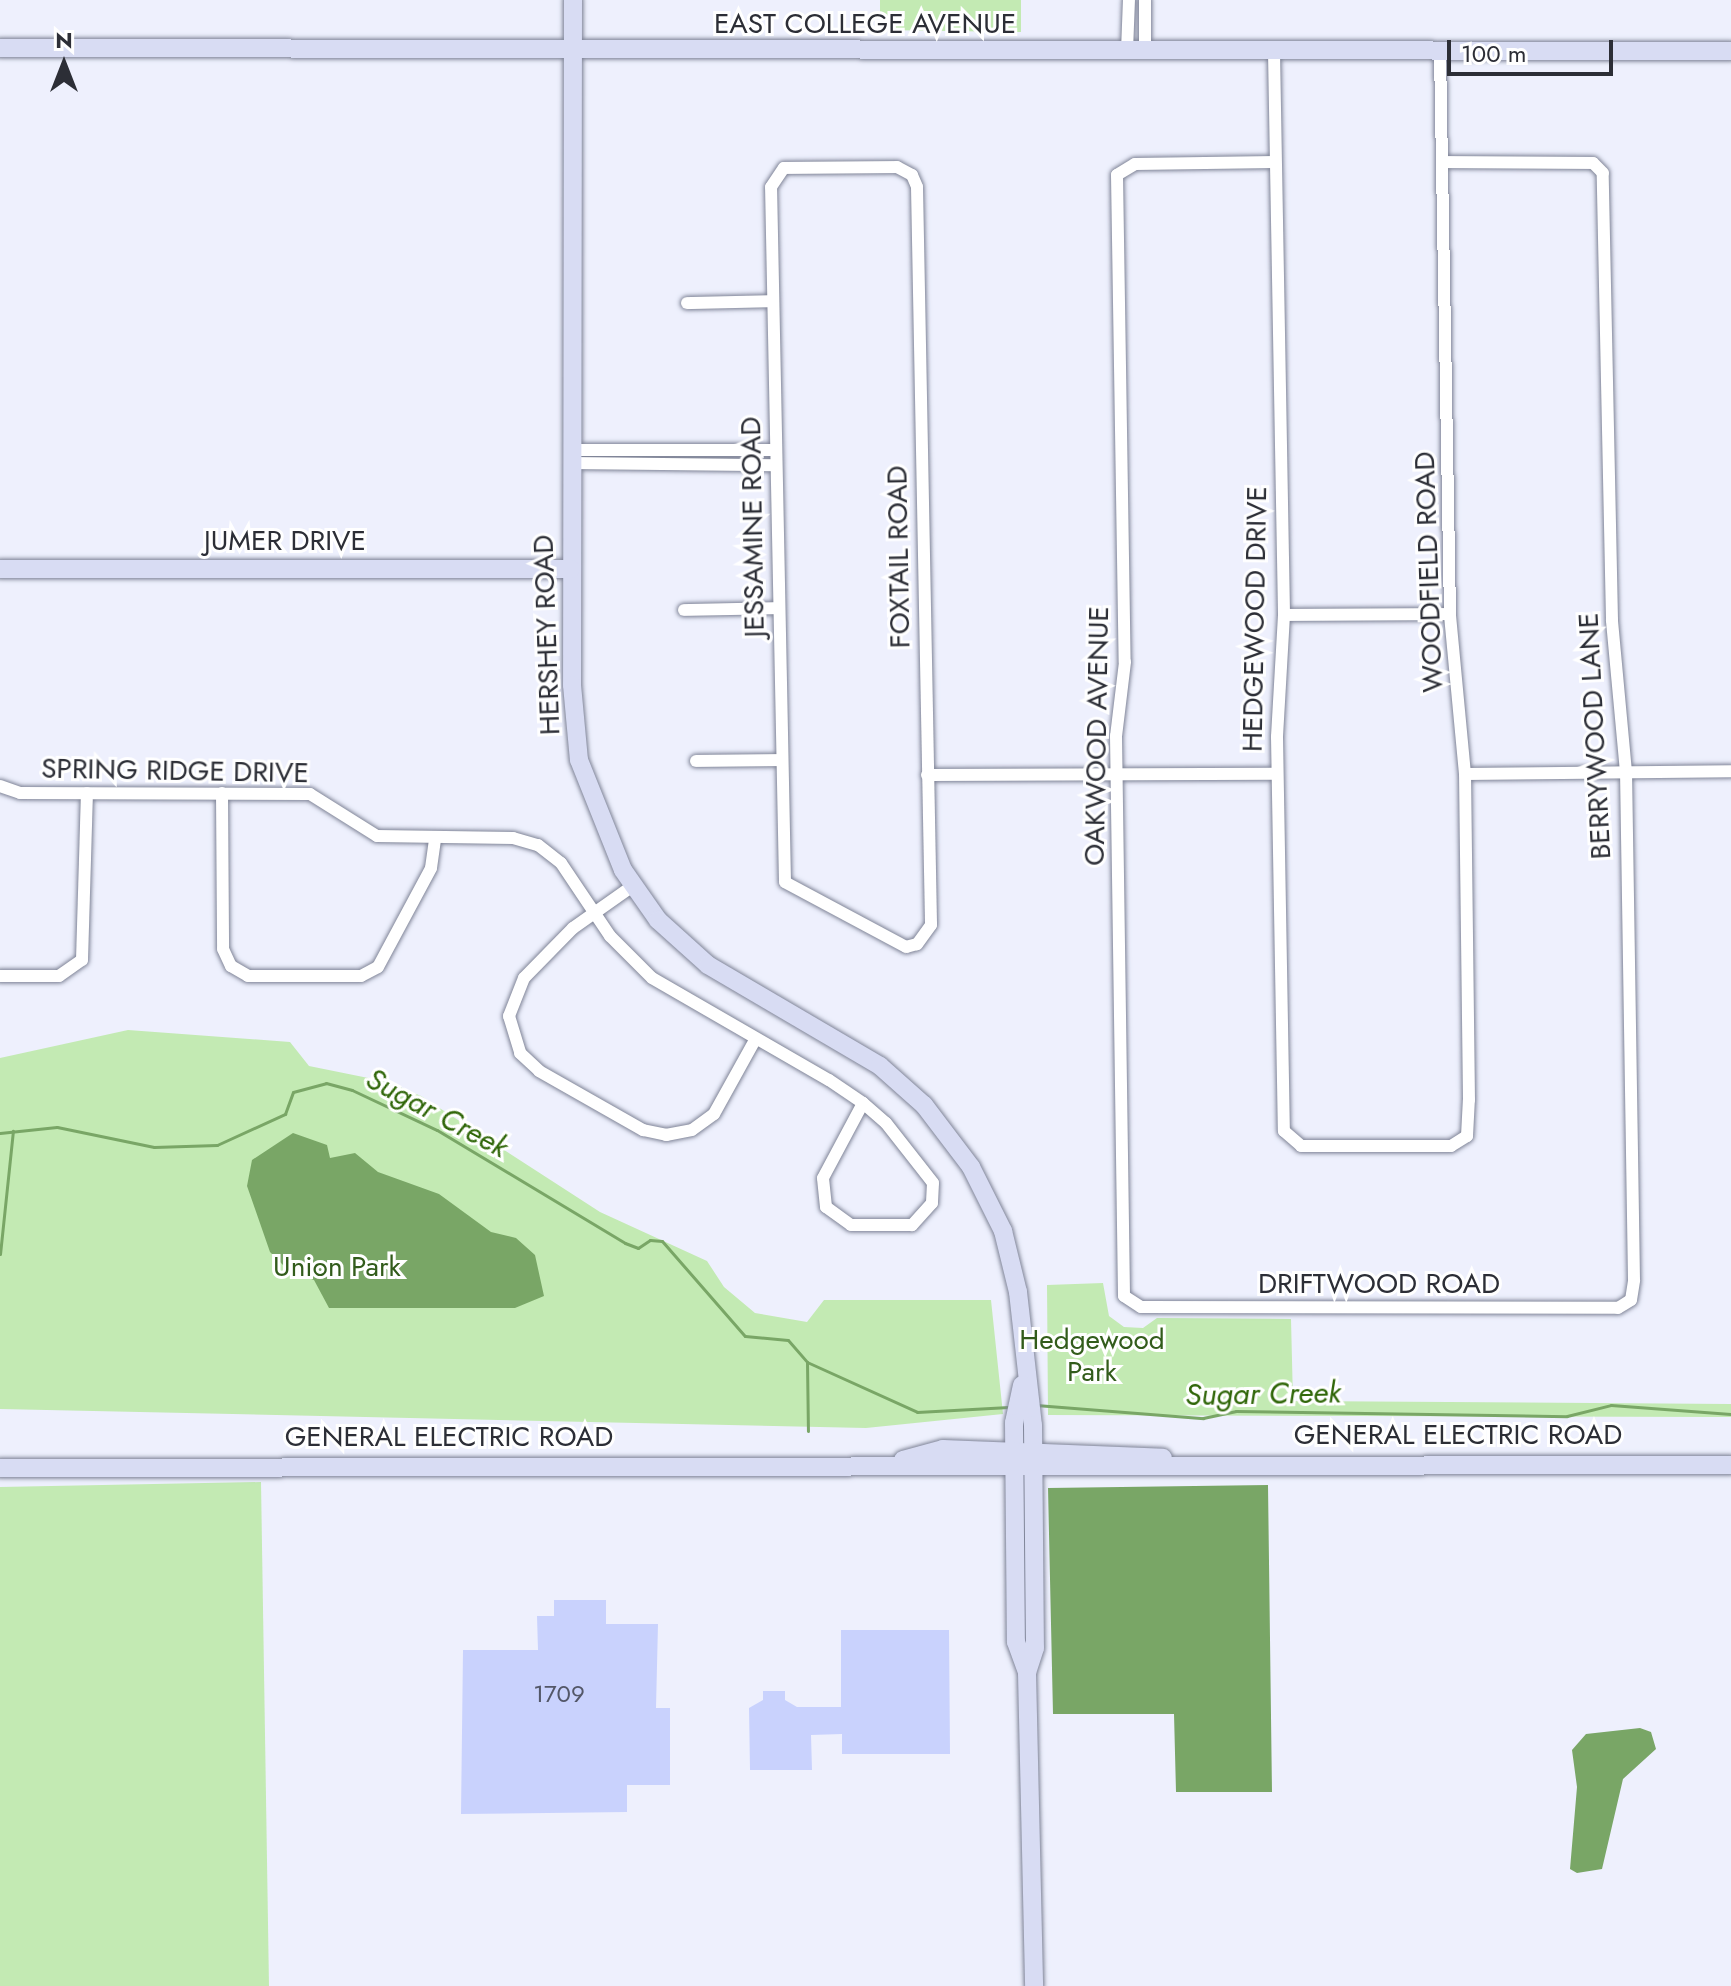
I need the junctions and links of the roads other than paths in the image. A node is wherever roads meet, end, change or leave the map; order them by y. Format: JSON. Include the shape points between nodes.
{"nodes":[{"id":1,"x":573,"y":0,"type":"edge"},
{"id":2,"x":1129,"y":0,"type":"edge"},
{"id":3,"x":1145,"y":0,"type":"edge"},
{"id":4,"x":0,"y":48,"type":"edge"},
{"id":5,"x":1136,"y":51,"type":"junction"},
{"id":6,"x":1440,"y":51,"type":"junction"},
{"id":7,"x":1731,"y":51,"type":"edge"},
{"id":8,"x":573,"y":52,"type":"junction"},
{"id":9,"x":1274,"y":52,"type":"junction"},
{"id":10,"x":1275,"y":162,"type":"junction"},
{"id":11,"x":1442,"y":162,"type":"junction"},
{"id":12,"x":912,"y":175,"type":"joint"},
{"id":13,"x":773,"y":301,"type":"junction"},
{"id":14,"x":687,"y":303,"type":"dead end"},
{"id":15,"x":659,"y":450,"type":"junction"},
{"id":16,"x":776,"y":450,"type":"junction"},
{"id":17,"x":571,"y":457,"type":"junction"},
{"id":18,"x":659,"y":464,"type":"junction"},
{"id":19,"x":776,"y":465,"type":"junction"},
{"id":20,"x":0,"y":569,"type":"edge"},
{"id":21,"x":571,"y":569,"type":"junction"},
{"id":22,"x":778,"y":608,"type":"junction"},
{"id":23,"x":684,"y":610,"type":"dead end"},
{"id":24,"x":1450,"y":614,"type":"junction"},
{"id":25,"x":1284,"y":615,"type":"junction"},
{"id":26,"x":780,"y":760,"type":"junction"},
{"id":27,"x":696,"y":761,"type":"dead end"},
{"id":28,"x":1731,"y":771,"type":"edge"},
{"id":29,"x":1626,"y":772,"type":"junction"},
{"id":30,"x":1116,"y":774,"type":"junction"},
{"id":31,"x":1277,"y":774,"type":"junction"},
{"id":32,"x":1465,"y":774,"type":"junction"},
{"id":33,"x":927,"y":775,"type":"junction"},
{"id":34,"x":0,"y":786,"type":"edge"},
{"id":35,"x":87,"y":793,"type":"junction"},
{"id":36,"x":222,"y":793,"type":"junction"},
{"id":37,"x":435,"y":838,"type":"junction"},
{"id":38,"x":634,"y":885,"type":"junction"},
{"id":39,"x":593,"y":913,"type":"junction"},
{"id":40,"x":925,"y":937,"type":"joint"},
{"id":41,"x":0,"y":976,"type":"edge"},
{"id":42,"x":755,"y":1040,"type":"junction"},
{"id":43,"x":863,"y":1103,"type":"junction"},
{"id":44,"x":1287,"y":1139,"type":"joint"},
{"id":45,"x":1129,"y":1303,"type":"joint"},
{"id":46,"x":1628,"y":1303,"type":"joint"},
{"id":47,"x":1026,"y":1370,"type":"junction"},
{"id":48,"x":1014,"y":1449,"type":"junction"},
{"id":49,"x":1034,"y":1450,"type":"junction"},
{"id":50,"x":899,"y":1461,"type":"junction"},
{"id":51,"x":1186,"y":1462,"type":"junction"},
{"id":52,"x":1731,"y":1465,"type":"edge"},
{"id":53,"x":0,"y":1468,"type":"edge"},
{"id":54,"x":1015,"y":1469,"type":"junction"},
{"id":55,"x":1035,"y":1469,"type":"junction"},
{"id":56,"x":1027,"y":1673,"type":"junction"},
{"id":57,"x":1034,"y":1986,"type":"edge"}],
"edges":[{"from":1,"to":8,"type":"main road","name":"HERSHEY ROAD"},
{"from":2,"to":5,"type":"street"},
{"from":3,"to":5,"type":"street"},
{"from":4,"to":8,"type":"main road","name":"EAST COLLEGE AVENUE"},
{"from":5,"to":8,"type":"main road","name":"EAST COLLEGE AVENUE"},
{"from":5,"to":9,"type":"main road","name":"EAST COLLEGE AVENUE"},
{"from":6,"to":7,"type":"main road","name":"EAST COLLEGE AVENUE"},
{"from":6,"to":9,"type":"main road","name":"EAST COLLEGE AVENUE"},
{"from":6,"to":11,"type":"street","name":"WOODFIELD ROAD"},
{"from":8,"to":17,"type":"main road","name":"HERSHEY ROAD"},
{"from":9,"to":10,"type":"street","name":"HEDGEWOOD DRIVE"},
{"from":10,"to":25,"type":"street","name":"HEDGEWOOD DRIVE"},
{"from":10,"to":30,"type":"street","name":"OAKWOOD AVENUE","via":[[1120,168],[1125,662]]},
{"from":11,"to":24,"type":"street","name":"WOODFIELD ROAD"},
{"from":11,"to":29,"type":"street","name":"BERRYWOOD LANE","via":[[1600,166],[1605,190],[1613,650]]},
{"from":12,"to":13,"type":"street","name":"JESSAMINE ROAD","via":[[897,167],[794,167],[776,173],[771,187]]},
{"from":12,"to":33,"type":"street","name":"FOXTAIL ROAD"},
{"from":13,"to":14,"type":"street"},
{"from":13,"to":16,"type":"street","name":"JESSAMINE ROAD"},
{"from":15,"to":16,"type":"street"},
{"from":15,"to":17,"type":"street"},
{"from":15,"to":18,"type":"street"},
{"from":16,"to":19,"type":"street","name":"JESSAMINE ROAD"},
{"from":17,"to":18,"type":"street"},
{"from":17,"to":21,"type":"main road","name":"HERSHEY ROAD"},
{"from":18,"to":19,"type":"street"},
{"from":19,"to":22,"type":"street","name":"JESSAMINE ROAD"},
{"from":20,"to":21,"type":"main road","name":"JUMER DRIVE"},
{"from":21,"to":38,"type":"main road","name":"HERSHEY ROAD","via":[[579,760],[604,830]]},
{"from":22,"to":23,"type":"street"},
{"from":22,"to":26,"type":"street","name":"JESSAMINE ROAD"},
{"from":24,"to":25,"type":"street"},
{"from":24,"to":32,"type":"street","name":"WOODFIELD ROAD"},
{"from":25,"to":31,"type":"street","name":"HEDGEWOOD DRIVE"},
{"from":26,"to":27,"type":"street"},
{"from":26,"to":40,"type":"street","name":"JESSAMINE ROAD","via":[[785,882],[892,943],[906,947]]},
{"from":28,"to":29,"type":"street"},
{"from":29,"to":32,"type":"street"},
{"from":29,"to":46,"type":"street","name":"BERRYWOOD LANE","via":[[1634,1280]]},
{"from":30,"to":31,"type":"street"},
{"from":30,"to":33,"type":"street"},
{"from":30,"to":45,"type":"street","name":"OAKWOOD AVENUE","via":[[1124,1296]]},
{"from":31,"to":44,"type":"street","name":"HEDGEWOOD DRIVE"},
{"from":32,"to":44,"type":"street","name":"WOODFIELD ROAD","via":[[1466,1138],[1451,1146],[1301,1146]]},
{"from":33,"to":40,"type":"street","name":"FOXTAIL ROAD","via":[[931,925]]},
{"from":34,"to":35,"type":"street","name":"SPRING RIDGE DRIVE","via":[[20,793]]},
{"from":35,"to":36,"type":"street","name":"SPRING RIDGE DRIVE"},
{"from":35,"to":41,"type":"street","via":[[82,960],[59,976]]},
{"from":36,"to":37,"type":"street","name":"SPRING RIDGE DRIVE","via":[[310,794],[377,836]]},
{"from":36,"to":37,"type":"street","via":[[223,949],[231,966],[248,976],[361,976],[378,967],[431,868]]},
{"from":37,"to":39,"type":"street","name":"SPRING RIDGE DRIVE","via":[[513,838],[538,845],[561,863]]},
{"from":38,"to":39,"type":"street"},
{"from":38,"to":47,"type":"main road","name":"HERSHEY ROAD","via":[[658,920],[708,965],[880,1066],[924,1105],[971,1167],[1003,1231],[1018,1292]]},
{"from":39,"to":42,"type":"street","name":"SPRING RIDGE DRIVE","via":[[652,978]]},
{"from":39,"to":42,"type":"street","via":[[516,989],[511,1029],[529,1063],[643,1130],[679,1133],[714,1114]]},
{"from":42,"to":43,"type":"street","name":"SPRING RIDGE DRIVE"},
{"from":43,"to":43,"type":"street","name":"SPRING RIDGE DRIVE","via":[[823,1178],[822,1198],[832,1215],[851,1225],[912,1225],[932,1203],[928,1172]]},
{"from":45,"to":46,"type":"street","name":"DRIFTWOOD ROAD","via":[[1393,1309]]},
{"from":47,"to":48,"type":"main road","name":"HERSHEY ROAD"},
{"from":47,"to":49,"type":"main road","name":"HERSHEY ROAD"},
{"from":48,"to":49,"type":"main road","name":"GENERAL ELECTRIC ROAD"},
{"from":48,"to":50,"type":"main road","name":"GENERAL ELECTRIC ROAD","via":[[943,1449]]},
{"from":48,"to":54,"type":"main road","name":"HERSHEY ROAD"},
{"from":49,"to":51,"type":"main road","name":"GENERAL ELECTRIC ROAD"},
{"from":49,"to":55,"type":"main road","name":"HERSHEY ROAD"},
{"from":50,"to":53,"type":"main road","name":"GENERAL ELECTRIC ROAD"},
{"from":50,"to":54,"type":"main road","name":"GENERAL ELECTRIC ROAD","via":[[942,1469]]},
{"from":51,"to":52,"type":"main road","name":"GENERAL ELECTRIC ROAD"},
{"from":51,"to":55,"type":"main road","name":"GENERAL ELECTRIC ROAD"},
{"from":54,"to":55,"type":"main road","name":"GENERAL ELECTRIC ROAD"},
{"from":54,"to":56,"type":"main road","name":"HERSHEY ROAD","via":[[1016,1642]]},
{"from":55,"to":56,"type":"main road","name":"HERSHEY ROAD","via":[[1035,1648]]},
{"from":56,"to":57,"type":"main road"}]}
